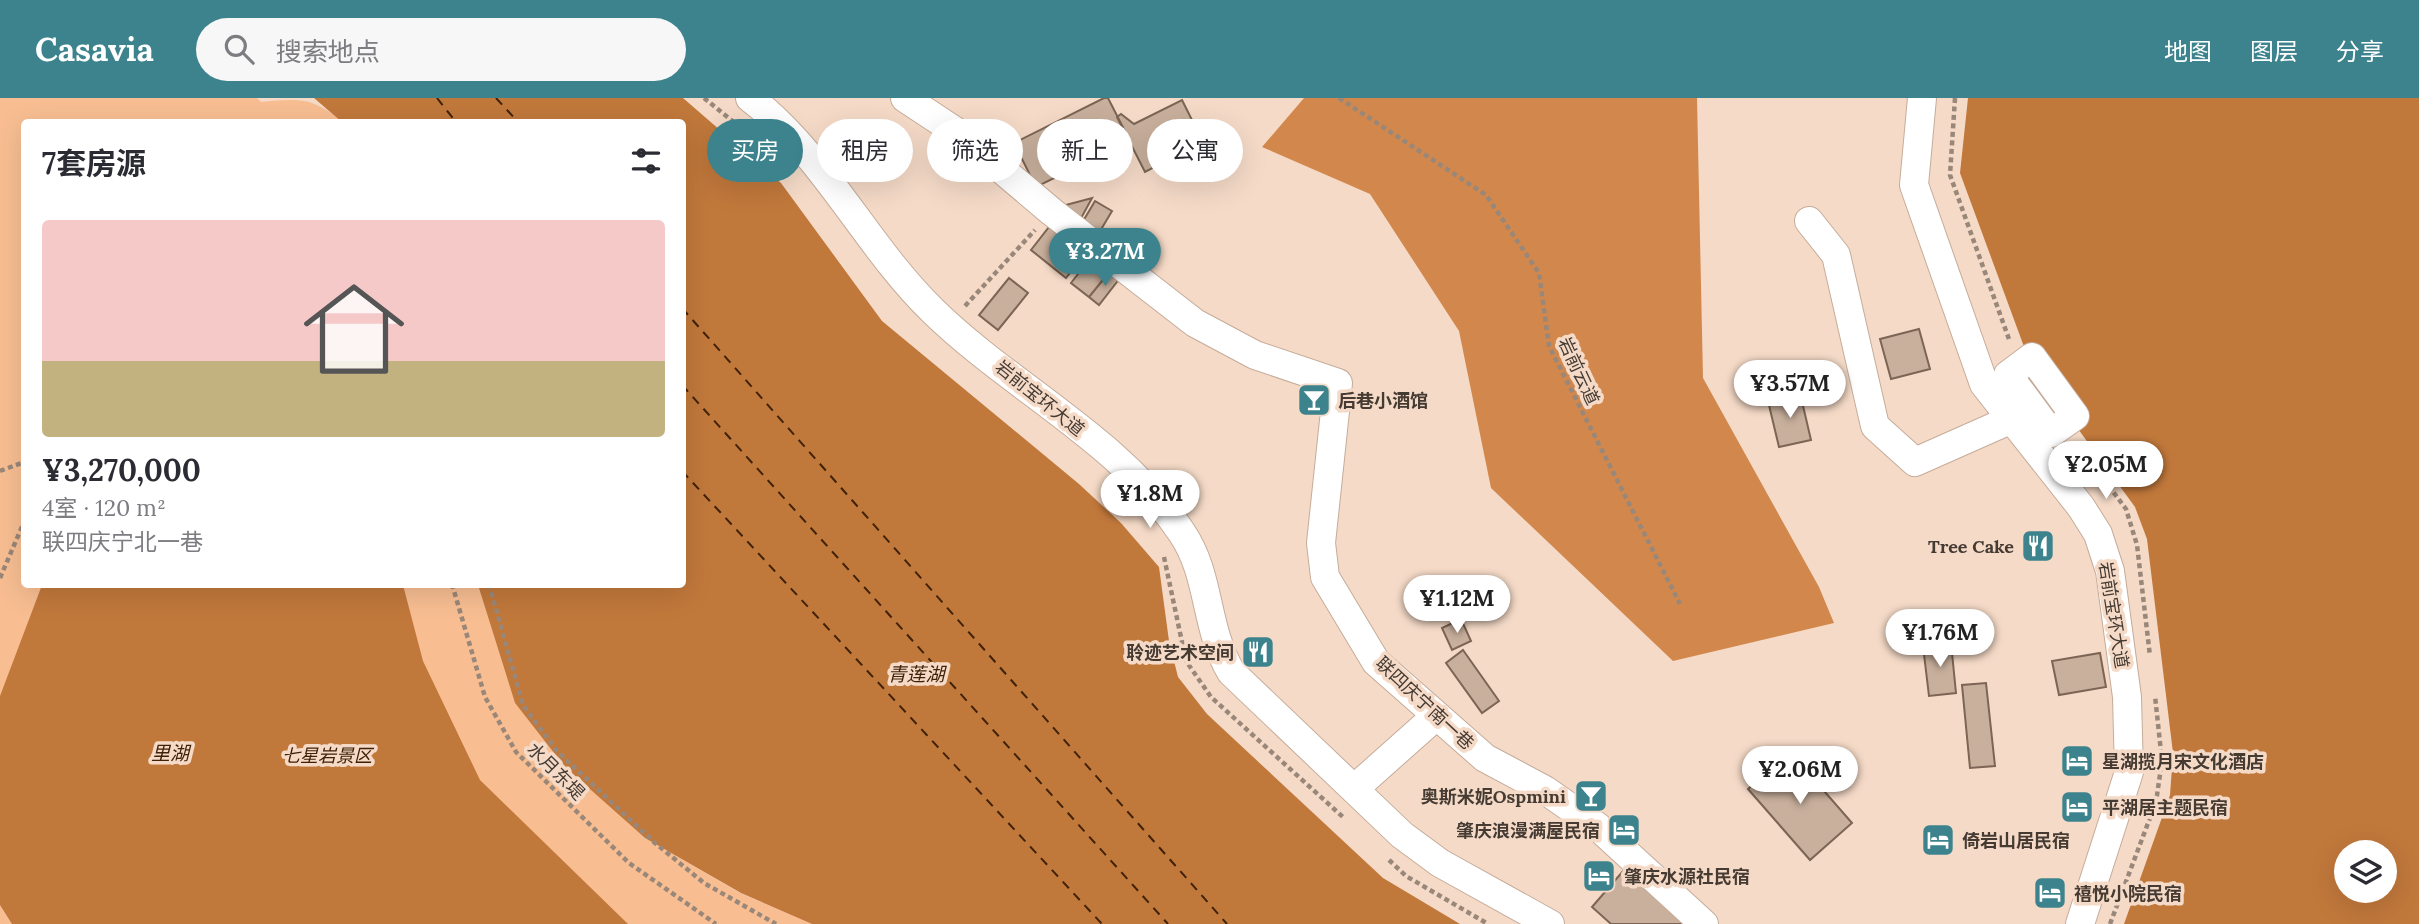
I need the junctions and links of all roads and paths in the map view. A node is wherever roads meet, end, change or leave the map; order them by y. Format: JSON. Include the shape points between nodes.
{"nodes":[{"id":1,"x":704,"y":98,"type":"edge"},
{"id":2,"x":750,"y":98,"type":"edge"},
{"id":3,"x":905,"y":98,"type":"edge"},
{"id":4,"x":1339,"y":98,"type":"edge"},
{"id":5,"x":1922,"y":98,"type":"edge"},
{"id":6,"x":730,"y":119,"type":"edge"},
{"id":7,"x":1052,"y":212,"type":"junction"},
{"id":8,"x":1809,"y":221,"type":"dead end"},
{"id":9,"x":948,"y":324,"type":"junction"},
{"id":10,"x":2012,"y":419,"type":"junction"},
{"id":11,"x":21,"y":463,"type":"edge"},
{"id":12,"x":0,"y":471,"type":"edge"},
{"id":13,"x":21,"y":529,"type":"edge"},
{"id":14,"x":1162,"y":554,"type":"dead end"},
{"id":15,"x":0,"y":578,"type":"edge"},
{"id":16,"x":453,"y":588,"type":"edge"},
{"id":17,"x":490,"y":588,"type":"edge"},
{"id":18,"x":1679,"y":604,"type":"dead end"},
{"id":19,"x":1436,"y":716,"type":"junction"},
{"id":20,"x":1354,"y":789,"type":"junction"},
{"id":21,"x":1345,"y":819,"type":"dead end"},
{"id":22,"x":1386,"y":857,"type":"dead end"},
{"id":23,"x":716,"y":924,"type":"edge"},
{"id":24,"x":776,"y":924,"type":"edge"},
{"id":25,"x":1488,"y":924,"type":"edge"},
{"id":26,"x":1550,"y":924,"type":"edge"},
{"id":27,"x":1704,"y":924,"type":"edge"},
{"id":28,"x":2080,"y":924,"type":"edge"}],
"edges":[{"from":1,"to":6,"type":"path"},
{"from":2,"to":9,"type":"street","name":"岩前宝环大道","via":[[809,156],[906,282]]},
{"from":3,"to":7,"type":"street","via":[[961,135]]},
{"from":4,"to":18,"type":"path","name":"岩前云道","via":[[1486,195],[1539,273],[1549,346]]},
{"from":5,"to":10,"type":"street","name":"岩前宝环大道","via":[[1914,186],[1984,384]]},
{"from":7,"to":9,"type":"path"},
{"from":7,"to":19,"type":"street","name":"联四庆宁南一巷","via":[[1195,323],[1255,355],[1338,383],[1321,543],[1325,577],[1376,662]]},
{"from":8,"to":10,"type":"street","via":[[1836,255],[1875,426],[1915,462]]},
{"from":9,"to":20,"type":"street","name":"岩前宝环大道","via":[[1124,466],[1170,516],[1197,556],[1217,648],[1231,672]]},
{"from":10,"to":28,"type":"street","name":"岩前宝环大道","via":[[2098,534],[2109,570],[2127,696],[2129,772]]},
{"from":11,"to":12,"type":"path"},
{"from":13,"to":15,"type":"path"},
{"from":14,"to":21,"type":"path","via":[[1186,661],[1211,697]]},
{"from":16,"to":23,"type":"path","name":"水月东堤","via":[[485,697],[516,752],[629,863]]},
{"from":17,"to":24,"type":"path","via":[[523,705],[557,751],[704,883]]},
{"from":19,"to":20,"type":"street"},
{"from":19,"to":27,"type":"street","name":"联四庆宁南一巷","via":[[1485,758],[1545,790],[1598,827]]},
{"from":20,"to":26,"type":"street","name":"岩前宝环大道","via":[[1402,835],[1440,863]]},
{"from":22,"to":25,"type":"path","via":[[1406,876]]}]}
